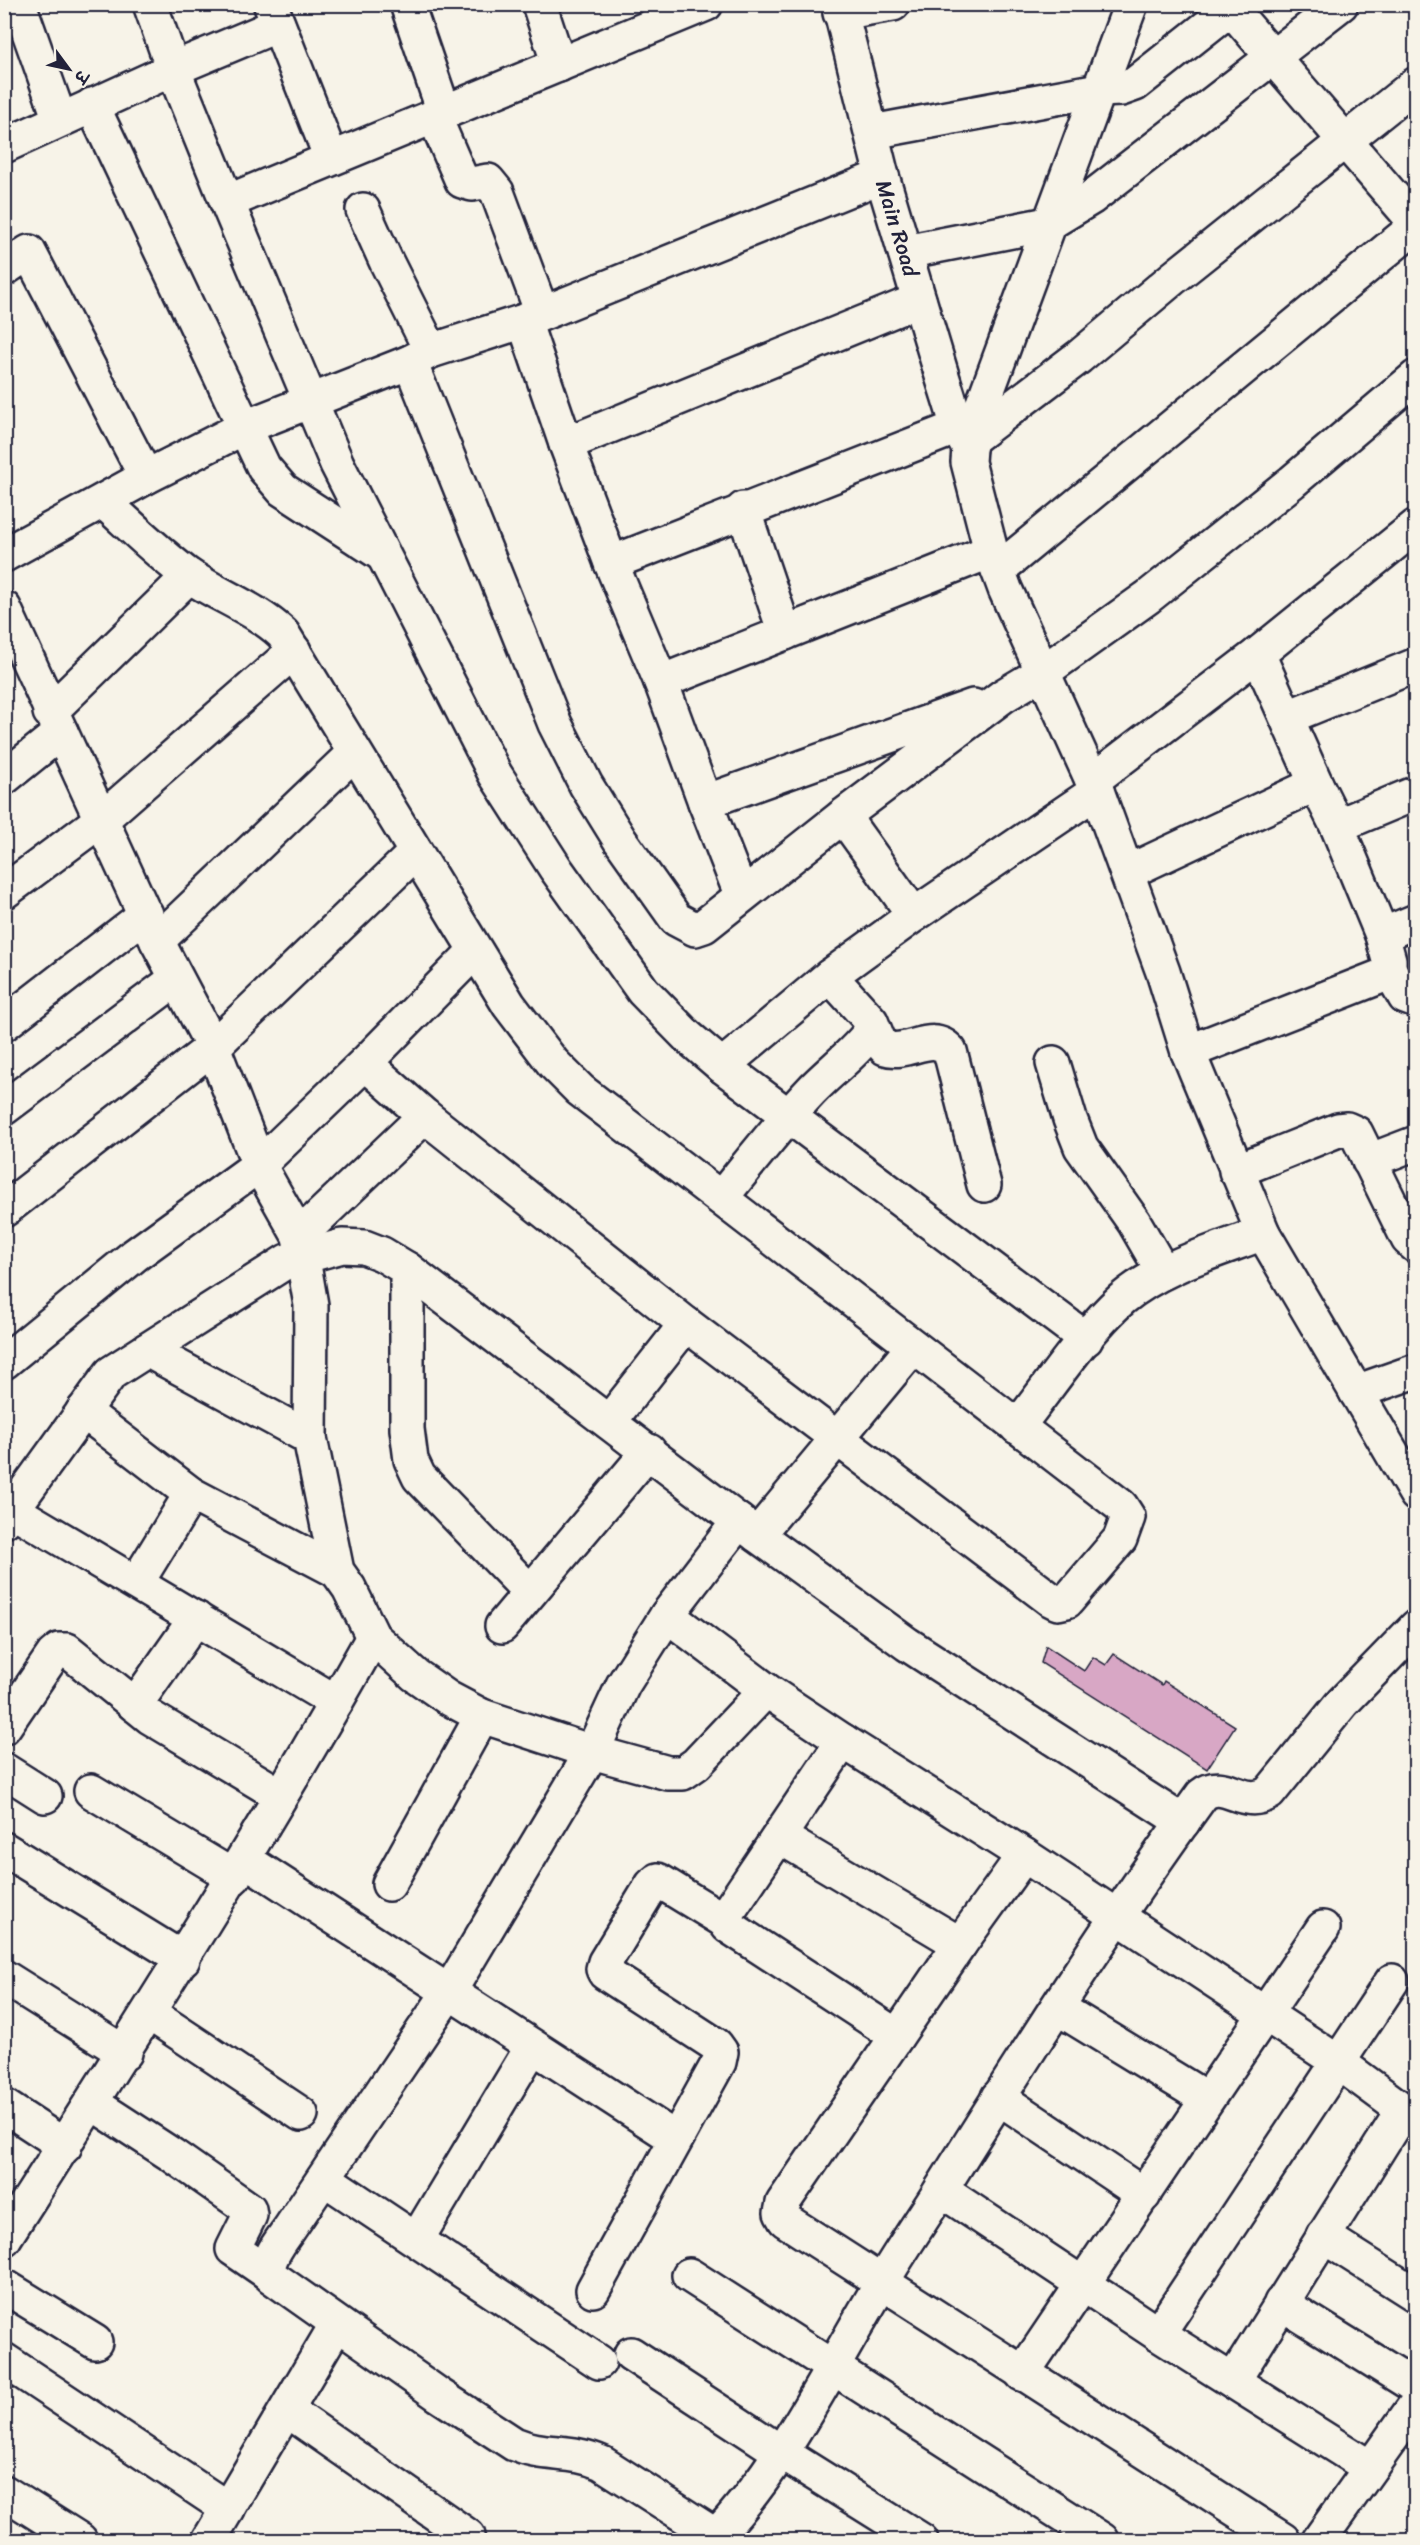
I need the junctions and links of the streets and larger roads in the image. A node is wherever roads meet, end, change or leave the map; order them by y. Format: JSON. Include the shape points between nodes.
{"nodes":[{"id":1,"x":19,"y":4,"type":"edge"},
{"id":2,"x":150,"y":4,"type":"edge"},
{"id":3,"x":407,"y":4,"type":"edge"},
{"id":4,"x":539,"y":4,"type":"edge"},
{"id":5,"x":706,"y":4,"type":"edge"},
{"id":6,"x":893,"y":4,"type":"edge"},
{"id":7,"x":1131,"y":4,"type":"edge"},
{"id":8,"x":1341,"y":4,"type":"edge"},
{"id":9,"x":1231,"y":6,"type":"edge"},
{"id":10,"x":839,"y":9,"type":"edge"},
{"id":11,"x":274,"y":15,"type":"edge"},
{"id":12,"x":1273,"y":59,"type":"junction"},
{"id":13,"x":559,"y":65,"type":"junction"},
{"id":14,"x":173,"y":69,"type":"junction"},
{"id":15,"x":1416,"y":84,"type":"edge"},
{"id":16,"x":1099,"y":90,"type":"junction"},
{"id":17,"x":92,"y":105,"type":"junction"},
{"id":18,"x":439,"y":114,"type":"junction"},
{"id":19,"x":60,"y":120,"type":"junction"},
{"id":20,"x":872,"y":132,"type":"junction"},
{"id":21,"x":1343,"y":141,"type":"junction"},
{"id":22,"x":4,"y":146,"type":"edge"},
{"id":23,"x":331,"y":158,"type":"junction"},
{"id":24,"x":882,"y":176,"type":"junction"},
{"id":25,"x":227,"y":202,"type":"junction"},
{"id":26,"x":363,"y":210,"type":"dead end"},
{"id":27,"x":1048,"y":224,"type":"junction"},
{"id":28,"x":1416,"y":225,"type":"edge"},
{"id":29,"x":905,"y":252,"type":"junction"},
{"id":30,"x":4,"y":269,"type":"edge"},
{"id":31,"x":919,"y":300,"type":"junction"},
{"id":32,"x":533,"y":317,"type":"junction"},
{"id":33,"x":420,"y":357,"type":"junction"},
{"id":34,"x":1416,"y":377,"type":"edge"},
{"id":35,"x":312,"y":400,"type":"junction"},
{"id":36,"x":245,"y":427,"type":"junction"},
{"id":37,"x":966,"y":438,"type":"junction"},
{"id":38,"x":566,"y":444,"type":"junction"},
{"id":39,"x":146,"y":477,"type":"junction"},
{"id":40,"x":103,"y":501,"type":"junction"},
{"id":41,"x":743,"y":509,"type":"junction"},
{"id":42,"x":1416,"y":526,"type":"edge"},
{"id":43,"x":380,"y":553,"type":"junction"},
{"id":44,"x":4,"y":555,"type":"edge"},
{"id":45,"x":994,"y":560,"type":"junction"},
{"id":46,"x":611,"y":563,"type":"junction"},
{"id":47,"x":189,"y":576,"type":"junction"},
{"id":48,"x":4,"y":608,"type":"edge"},
{"id":49,"x":785,"y":633,"type":"junction"},
{"id":50,"x":294,"y":651,"type":"junction"},
{"id":51,"x":1258,"y":654,"type":"junction"},
{"id":52,"x":1416,"y":665,"type":"edge"},
{"id":53,"x":1043,"y":672,"type":"junction"},
{"id":54,"x":661,"y":682,"type":"junction"},
{"id":55,"x":1003,"y":696,"type":"junction"},
{"id":56,"x":1288,"y":717,"type":"junction"},
{"id":57,"x":56,"y":722,"type":"junction"},
{"id":58,"x":354,"y":753,"type":"junction"},
{"id":59,"x":4,"y":778,"type":"edge"},
{"id":60,"x":1316,"y":784,"type":"junction"},
{"id":61,"x":1094,"y":786,"type":"junction"},
{"id":62,"x":1416,"y":793,"type":"edge"},
{"id":63,"x":705,"y":802,"type":"junction"},
{"id":64,"x":843,"y":816,"type":"junction"},
{"id":65,"x":102,"y":819,"type":"junction"},
{"id":66,"x":1337,"y":826,"type":"junction"},
{"id":67,"x":415,"y":853,"type":"junction"},
{"id":68,"x":1128,"y":872,"type":"junction"},
{"id":69,"x":4,"y":891,"type":"edge"},
{"id":70,"x":741,"y":894,"type":"junction"},
{"id":71,"x":915,"y":915,"type":"junction"},
{"id":72,"x":1416,"y":921,"type":"edge"},
{"id":73,"x":151,"y":927,"type":"junction"},
{"id":74,"x":1382,"y":935,"type":"junction"},
{"id":75,"x":475,"y":951,"type":"junction"},
{"id":76,"x":1389,"y":969,"type":"junction"},
{"id":77,"x":830,"y":976,"type":"junction"},
{"id":78,"x":176,"y":979,"type":"junction"},
{"id":79,"x":1416,"y":1001,"type":"edge"},
{"id":80,"x":4,"y":1024,"type":"edge"},
{"id":81,"x":873,"y":1028,"type":"junction"},
{"id":82,"x":213,"y":1047,"type":"junction"},
{"id":83,"x":1188,"y":1052,"type":"junction"},
{"id":84,"x":365,"y":1063,"type":"junction"},
{"id":85,"x":1053,"y":1063,"type":"dead end"},
{"id":86,"x":722,"y":1066,"type":"junction"},
{"id":87,"x":4,"y":1108,"type":"edge"},
{"id":88,"x":426,"y":1116,"type":"junction"},
{"id":89,"x":788,"y":1116,"type":"junction"},
{"id":90,"x":1416,"y":1143,"type":"edge"},
{"id":91,"x":1370,"y":1161,"type":"junction"},
{"id":92,"x":259,"y":1165,"type":"junction"},
{"id":93,"x":1236,"y":1171,"type":"junction"},
{"id":94,"x":984,"y":1185,"type":"dead end"},
{"id":95,"x":721,"y":1198,"type":"junction"},
{"id":96,"x":4,"y":1210,"type":"edge"},
{"id":97,"x":1263,"y":1233,"type":"junction"},
{"id":98,"x":301,"y":1246,"type":"junction"},
{"id":99,"x":1416,"y":1246,"type":"edge"},
{"id":100,"x":407,"y":1269,"type":"junction"},
{"id":101,"x":1163,"y":1272,"type":"junction"},
{"id":102,"x":686,"y":1324,"type":"junction"},
{"id":103,"x":1086,"y":1339,"type":"junction"},
{"id":104,"x":913,"y":1347,"type":"junction"},
{"id":105,"x":147,"y":1350,"type":"junction"},
{"id":106,"x":4,"y":1362,"type":"edge"},
{"id":107,"x":1416,"y":1371,"type":"edge"},
{"id":108,"x":1356,"y":1392,"type":"junction"},
{"id":109,"x":82,"y":1411,"type":"junction"},
{"id":110,"x":609,"y":1422,"type":"junction"},
{"id":111,"x":1017,"y":1427,"type":"junction"},
{"id":112,"x":837,"y":1437,"type":"junction"},
{"id":113,"x":310,"y":1438,"type":"junction"},
{"id":114,"x":649,"y":1451,"type":"junction"},
{"id":115,"x":1414,"y":1491,"type":"edge"},
{"id":116,"x":191,"y":1494,"type":"junction"},
{"id":117,"x":7,"y":1512,"type":"edge"},
{"id":118,"x":748,"y":1528,"type":"junction"},
{"id":119,"x":337,"y":1571,"type":"junction"},
{"id":120,"x":137,"y":1582,"type":"junction"},
{"id":121,"x":530,"y":1592,"type":"junction"},
{"id":122,"x":667,"y":1615,"type":"junction"},
{"id":123,"x":196,"y":1618,"type":"junction"},
{"id":124,"x":502,"y":1626,"type":"dead end"},
{"id":125,"x":1416,"y":1627,"type":"edge"},
{"id":126,"x":372,"y":1636,"type":"junction"},
{"id":127,"x":766,"y":1690,"type":"junction"},
{"id":128,"x":336,"y":1702,"type":"junction"},
{"id":129,"x":135,"y":1705,"type":"junction"},
{"id":130,"x":482,"y":1716,"type":"junction"},
{"id":131,"x":4,"y":1727,"type":"edge"},
{"id":132,"x":843,"y":1742,"type":"junction"},
{"id":133,"x":592,"y":1752,"type":"junction"},
{"id":134,"x":4,"y":1770,"type":"edge"},
{"id":135,"x":91,"y":1791,"type":"dead end"},
{"id":136,"x":280,"y":1795,"type":"junction"},
{"id":137,"x":45,"y":1796,"type":"dead end"},
{"id":138,"x":1183,"y":1822,"type":"junction"},
{"id":139,"x":780,"y":1837,"type":"junction"},
{"id":140,"x":4,"y":1849,"type":"edge"},
{"id":141,"x":1024,"y":1854,"type":"junction"},
{"id":142,"x":239,"y":1868,"type":"junction"},
{"id":143,"x":389,"y":1884,"type":"dead end"},
{"id":144,"x":1118,"y":1917,"type":"junction"},
{"id":145,"x":724,"y":1921,"type":"junction"},
{"id":146,"x":1323,"y":1928,"type":"dead end"},
{"id":147,"x":960,"y":1944,"type":"junction"},
{"id":148,"x":183,"y":1959,"type":"junction"},
{"id":149,"x":4,"y":1977,"type":"edge"},
{"id":150,"x":1392,"y":1981,"type":"dead end"},
{"id":151,"x":449,"y":1992,"type":"junction"},
{"id":152,"x":1058,"y":2008,"type":"junction"},
{"id":153,"x":149,"y":2013,"type":"junction"},
{"id":154,"x":1264,"y":2013,"type":"junction"},
{"id":155,"x":897,"y":2036,"type":"junction"},
{"id":156,"x":532,"y":2047,"type":"junction"},
{"id":157,"x":125,"y":2053,"type":"junction"},
{"id":158,"x":1338,"y":2062,"type":"junction"},
{"id":159,"x":998,"y":2097,"type":"junction"},
{"id":160,"x":1207,"y":2099,"type":"junction"},
{"id":161,"x":92,"y":2103,"type":"junction"},
{"id":162,"x":4,"y":2106,"type":"edge"},
{"id":163,"x":301,"y":2114,"type":"dead end"},
{"id":164,"x":1409,"y":2116,"type":"edge"},
{"id":165,"x":676,"y":2139,"type":"junction"},
{"id":166,"x":65,"y":2146,"type":"junction"},
{"id":167,"x":325,"y":2179,"type":"junction"},
{"id":168,"x":941,"y":2190,"type":"junction"},
{"id":169,"x":1144,"y":2194,"type":"junction"},
{"id":170,"x":6,"y":2235,"type":"edge"},
{"id":171,"x":1323,"y":2236,"type":"junction"},
{"id":172,"x":417,"y":2239,"type":"junction"},
{"id":173,"x":268,"y":2273,"type":"junction"},
{"id":174,"x":689,"y":2275,"type":"dead end"},
{"id":175,"x":881,"y":2283,"type":"junction"},
{"id":176,"x":1082,"y":2284,"type":"junction"},
{"id":177,"x":4,"y":2286,"type":"edge"},
{"id":178,"x":593,"y":2290,"type":"dead end"},
{"id":179,"x":1416,"y":2295,"type":"edge"},
{"id":180,"x":1281,"y":2303,"type":"junction"},
{"id":181,"x":337,"y":2324,"type":"junction"},
{"id":182,"x":1158,"y":2334,"type":"junction"},
{"id":183,"x":95,"y":2342,"type":"dead end"},
{"id":184,"x":631,"y":2354,"type":"dead end"},
{"id":185,"x":4,"y":2360,"type":"edge"},
{"id":186,"x":598,"y":2362,"type":"dead end"},
{"id":187,"x":834,"y":2369,"type":"junction"},
{"id":188,"x":1022,"y":2374,"type":"junction"},
{"id":189,"x":1233,"y":2381,"type":"junction"},
{"id":190,"x":1416,"y":2387,"type":"edge"},
{"id":191,"x":1416,"y":2404,"type":"edge"},
{"id":192,"x":287,"y":2410,"type":"junction"},
{"id":193,"x":782,"y":2453,"type":"junction"},
{"id":194,"x":1369,"y":2467,"type":"junction"},
{"id":195,"x":4,"y":2492,"type":"edge"},
{"id":196,"x":228,"y":2509,"type":"junction"},
{"id":197,"x":1065,"y":2530,"type":"edge"},
{"id":198,"x":468,"y":2536,"type":"dead end"},
{"id":199,"x":714,"y":2538,"type":"edge"},
{"id":200,"x":80,"y":2541,"type":"edge"},
{"id":201,"x":209,"y":2541,"type":"edge"},
{"id":202,"x":921,"y":2541,"type":"edge"},
{"id":203,"x":1102,"y":2541,"type":"edge"},
{"id":204,"x":1282,"y":2541,"type":"edge"},
{"id":205,"x":1319,"y":2541,"type":"edge"}],
"edges":[{"from":1,"to":19,"type":"street"},
{"from":2,"to":14,"type":"street"},
{"from":3,"to":18,"type":"street"},
{"from":4,"to":13,"type":"street"},
{"from":5,"to":13,"type":"street"},
{"from":6,"to":10,"type":"street"},
{"from":7,"to":16,"type":"street"},
{"from":8,"to":12,"type":"street"},
{"from":9,"to":12,"type":"street"},
{"from":9,"to":16,"type":"street","via":[[1135,84]]},
{"from":10,"to":20,"type":"street","name":"Main Road"},
{"from":11,"to":14,"type":"street"},
{"from":11,"to":23,"type":"street"},
{"from":12,"to":21,"type":"street"},
{"from":12,"to":27,"type":"street","via":[[1091,198]]},
{"from":13,"to":18,"type":"street"},
{"from":14,"to":17,"type":"street"},
{"from":14,"to":25,"type":"street"},
{"from":15,"to":21,"type":"street"},
{"from":16,"to":20,"type":"street"},
{"from":16,"to":27,"type":"street"},
{"from":17,"to":19,"type":"street"},
{"from":17,"to":36,"type":"street"},
{"from":18,"to":23,"type":"street"},
{"from":18,"to":32,"type":"street","via":[[462,181],[488,181],[497,192]]},
{"from":19,"to":22,"type":"street"},
{"from":20,"to":24,"type":"street","name":"Main Road"},
{"from":21,"to":28,"type":"street"},
{"from":21,"to":37,"type":"street","via":[[1080,357]]},
{"from":23,"to":25,"type":"street"},
{"from":24,"to":29,"type":"street","name":"Main Road"},
{"from":24,"to":32,"type":"street"},
{"from":25,"to":35,"type":"street"},
{"from":26,"to":33,"type":"street","via":[[386,261]]},
{"from":27,"to":29,"type":"street"},
{"from":27,"to":37,"type":"street"},
{"from":28,"to":45,"type":"street"},
{"from":29,"to":31,"type":"street","name":"Main Road"},
{"from":30,"to":39,"type":"street","via":[[29,252]]},
{"from":31,"to":37,"type":"street","name":"Main Road"},
{"from":31,"to":38,"type":"street"},
{"from":32,"to":33,"type":"street"},
{"from":32,"to":38,"type":"street"},
{"from":33,"to":35,"type":"street"},
{"from":33,"to":70,"type":"street","via":[[555,724],[586,786],[676,919],[686,927],[704,926]]},
{"from":34,"to":53,"type":"street","via":[[1148,597]]},
{"from":35,"to":36,"type":"street"},
{"from":35,"to":43,"type":"street","via":[[337,464]]},
{"from":36,"to":39,"type":"street"},
{"from":36,"to":43,"type":"street","via":[[264,468],[283,490]]},
{"from":37,"to":41,"type":"street"},
{"from":37,"to":45,"type":"street","via":[[968,462]]},
{"from":38,"to":46,"type":"street"},
{"from":39,"to":40,"type":"street"},
{"from":40,"to":44,"type":"street"},
{"from":40,"to":47,"type":"street"},
{"from":41,"to":46,"type":"street"},
{"from":41,"to":49,"type":"street"},
{"from":42,"to":51,"type":"street"},
{"from":43,"to":86,"type":"street","via":[[495,774],[556,869],[643,991]]},
{"from":45,"to":49,"type":"street"},
{"from":45,"to":53,"type":"street"},
{"from":46,"to":54,"type":"street"},
{"from":47,"to":50,"type":"street","via":[[270,622]]},
{"from":47,"to":57,"type":"street"},
{"from":48,"to":57,"type":"street"},
{"from":49,"to":54,"type":"street"},
{"from":50,"to":58,"type":"street"},
{"from":50,"to":65,"type":"street"},
{"from":51,"to":56,"type":"street"},
{"from":51,"to":61,"type":"street"},
{"from":52,"to":56,"type":"street"},
{"from":53,"to":55,"type":"street"},
{"from":53,"to":61,"type":"street"},
{"from":54,"to":63,"type":"street"},
{"from":55,"to":63,"type":"street"},
{"from":55,"to":64,"type":"street"},
{"from":56,"to":60,"type":"street"},
{"from":57,"to":59,"type":"street"},
{"from":57,"to":65,"type":"street"},
{"from":58,"to":67,"type":"street"},
{"from":58,"to":73,"type":"street"},
{"from":60,"to":66,"type":"street"},
{"from":60,"to":68,"type":"street"},
{"from":61,"to":68,"type":"street"},
{"from":61,"to":71,"type":"street"},
{"from":62,"to":66,"type":"street"},
{"from":63,"to":70,"type":"street"},
{"from":64,"to":70,"type":"street"},
{"from":64,"to":71,"type":"street"},
{"from":65,"to":69,"type":"street"},
{"from":65,"to":73,"type":"street"},
{"from":66,"to":74,"type":"street"},
{"from":67,"to":75,"type":"street"},
{"from":67,"to":82,"type":"street"},
{"from":68,"to":83,"type":"street"},
{"from":71,"to":77,"type":"street"},
{"from":72,"to":74,"type":"street"},
{"from":73,"to":78,"type":"street"},
{"from":73,"to":80,"type":"street"},
{"from":74,"to":76,"type":"street"},
{"from":75,"to":84,"type":"street"},
{"from":75,"to":95,"type":"street","via":[[553,1063],[580,1090]]},
{"from":76,"to":79,"type":"street","via":[[1405,997]]},
{"from":76,"to":83,"type":"street","via":[[1382,976]]},
{"from":77,"to":81,"type":"street"},
{"from":77,"to":86,"type":"street"},
{"from":78,"to":82,"type":"street"},
{"from":78,"to":87,"type":"street"},
{"from":81,"to":89,"type":"street"},
{"from":81,"to":94,"type":"street","via":[[879,1041],[890,1050],[935,1042],[943,1043],[950,1052]]},
{"from":82,"to":92,"type":"street"},
{"from":82,"to":96,"type":"street"},
{"from":83,"to":93,"type":"street"},
{"from":84,"to":88,"type":"street"},
{"from":84,"to":92,"type":"street"},
{"from":85,"to":101,"type":"street","via":[[1081,1147],[1134,1222]]},
{"from":86,"to":89,"type":"street"},
{"from":88,"to":98,"type":"street"},
{"from":88,"to":102,"type":"street"},
{"from":89,"to":95,"type":"street"},
{"from":89,"to":103,"type":"street"},
{"from":90,"to":91,"type":"street"},
{"from":91,"to":93,"type":"street","via":[[1356,1133],[1347,1129]]},
{"from":91,"to":99,"type":"street","via":[[1408,1239]]},
{"from":92,"to":98,"type":"street"},
{"from":92,"to":106,"type":"street","via":[[135,1255]]},
{"from":93,"to":97,"type":"street"},
{"from":95,"to":104,"type":"street"},
{"from":97,"to":101,"type":"street"},
{"from":97,"to":108,"type":"street"},
{"from":98,"to":100,"type":"street","via":[[364,1247]]},
{"from":98,"to":105,"type":"street","via":[[287,1261]]},
{"from":98,"to":113,"type":"street","via":[[311,1305]]},
{"from":100,"to":110,"type":"street"},
{"from":100,"to":121,"type":"street","via":[[406,1398],[411,1460],[418,1477]]},
{"from":101,"to":103,"type":"street","via":[[1123,1298]]},
{"from":102,"to":110,"type":"street"},
{"from":102,"to":112,"type":"street"},
{"from":103,"to":111,"type":"street"},
{"from":104,"to":111,"type":"street"},
{"from":104,"to":112,"type":"street"},
{"from":105,"to":109,"type":"street","via":[[111,1372]]},
{"from":105,"to":113,"type":"street"},
{"from":107,"to":108,"type":"street"},
{"from":108,"to":115,"type":"street"},
{"from":109,"to":116,"type":"street"},
{"from":109,"to":117,"type":"street"},
{"from":110,"to":114,"type":"street"},
{"from":111,"to":112,"type":"street","via":[[1121,1506],[1128,1518],[1120,1539],[1067,1601],[1058,1603],[1026,1582]]},
{"from":112,"to":118,"type":"street"},
{"from":113,"to":119,"type":"street"},
{"from":114,"to":118,"type":"street"},
{"from":114,"to":121,"type":"street"},
{"from":116,"to":119,"type":"street"},
{"from":116,"to":120,"type":"street"},
{"from":117,"to":120,"type":"street"},
{"from":118,"to":122,"type":"street"},
{"from":118,"to":138,"type":"street","via":[[907,1644]]},
{"from":119,"to":126,"type":"street"},
{"from":120,"to":123,"type":"street"},
{"from":121,"to":124,"type":"street"},
{"from":122,"to":127,"type":"street"},
{"from":122,"to":133,"type":"street","via":[[622,1685]]},
{"from":123,"to":128,"type":"street"},
{"from":123,"to":129,"type":"street"},
{"from":125,"to":138,"type":"street","via":[[1342,1703],[1269,1793],[1259,1799],[1247,1799],[1218,1788],[1209,1789]]},
{"from":126,"to":128,"type":"street"},
{"from":126,"to":130,"type":"street","via":[[415,1675]]},
{"from":127,"to":132,"type":"street"},
{"from":127,"to":133,"type":"street","via":[[683,1773],[668,1773]]},
{"from":128,"to":136,"type":"street"},
{"from":129,"to":131,"type":"street","via":[[67,1650],[59,1650]]},
{"from":129,"to":136,"type":"street"},
{"from":130,"to":133,"type":"street"},
{"from":130,"to":143,"type":"street"},
{"from":132,"to":139,"type":"street"},
{"from":132,"to":141,"type":"street"},
{"from":133,"to":151,"type":"street"},
{"from":134,"to":137,"type":"street"},
{"from":135,"to":142,"type":"street"},
{"from":136,"to":142,"type":"street"},
{"from":138,"to":144,"type":"street"},
{"from":139,"to":145,"type":"street"},
{"from":139,"to":147,"type":"street"},
{"from":140,"to":148,"type":"street"},
{"from":141,"to":144,"type":"street"},
{"from":141,"to":147,"type":"street"},
{"from":142,"to":148,"type":"street"},
{"from":142,"to":151,"type":"street"},
{"from":144,"to":152,"type":"street"},
{"from":144,"to":154,"type":"street"},
{"from":145,"to":155,"type":"street"},
{"from":145,"to":165,"type":"street","via":[[658,1880],[603,1969],[721,2052]]},
{"from":146,"to":154,"type":"street"},
{"from":147,"to":155,"type":"street"},
{"from":148,"to":153,"type":"street"},
{"from":149,"to":157,"type":"street"},
{"from":150,"to":158,"type":"street"},
{"from":151,"to":156,"type":"street"},
{"from":151,"to":167,"type":"street"},
{"from":152,"to":159,"type":"street"},
{"from":152,"to":160,"type":"street"},
{"from":153,"to":157,"type":"street"},
{"from":153,"to":163,"type":"street"},
{"from":154,"to":158,"type":"street"},
{"from":154,"to":160,"type":"street"},
{"from":155,"to":175,"type":"street","via":[[783,2203],[781,2213],[785,2220]]},
{"from":156,"to":165,"type":"street"},
{"from":156,"to":172,"type":"street"},
{"from":157,"to":161,"type":"street"},
{"from":158,"to":164,"type":"street"},
{"from":158,"to":182,"type":"street"},
{"from":159,"to":168,"type":"street"},
{"from":159,"to":169,"type":"street"},
{"from":160,"to":169,"type":"street"},
{"from":161,"to":166,"type":"street"},
{"from":161,"to":173,"type":"street","via":[[249,2209],[250,2216],[233,2249]]},
{"from":162,"to":166,"type":"street"},
{"from":164,"to":171,"type":"street"},
{"from":165,"to":178,"type":"street"},
{"from":166,"to":170,"type":"street"},
{"from":167,"to":172,"type":"street"},
{"from":167,"to":173,"type":"street","via":[[269,2260]]},
{"from":168,"to":175,"type":"street"},
{"from":168,"to":176,"type":"street"},
{"from":169,"to":176,"type":"street"},
{"from":171,"to":179,"type":"street"},
{"from":171,"to":180,"type":"street"},
{"from":172,"to":186,"type":"street"},
{"from":173,"to":181,"type":"street"},
{"from":174,"to":187,"type":"street"},
{"from":175,"to":187,"type":"street"},
{"from":175,"to":188,"type":"street"},
{"from":176,"to":182,"type":"street"},
{"from":176,"to":188,"type":"street"},
{"from":177,"to":183,"type":"street"},
{"from":180,"to":189,"type":"street"},
{"from":180,"to":190,"type":"street"},
{"from":181,"to":192,"type":"street"},
{"from":181,"to":199,"type":"street","via":[[514,2444],[537,2452],[585,2455]]},
{"from":182,"to":189,"type":"street"},
{"from":184,"to":193,"type":"street"},
{"from":185,"to":196,"type":"street"},
{"from":187,"to":193,"type":"street"},
{"from":187,"to":197,"type":"street"},
{"from":188,"to":204,"type":"street"},
{"from":189,"to":194,"type":"street"},
{"from":191,"to":194,"type":"street"},
{"from":192,"to":196,"type":"street"},
{"from":192,"to":198,"type":"street"},
{"from":193,"to":199,"type":"street"},
{"from":193,"to":202,"type":"street"},
{"from":194,"to":205,"type":"street"},
{"from":195,"to":200,"type":"street"},
{"from":196,"to":201,"type":"street"},
{"from":197,"to":203,"type":"street"}]}
